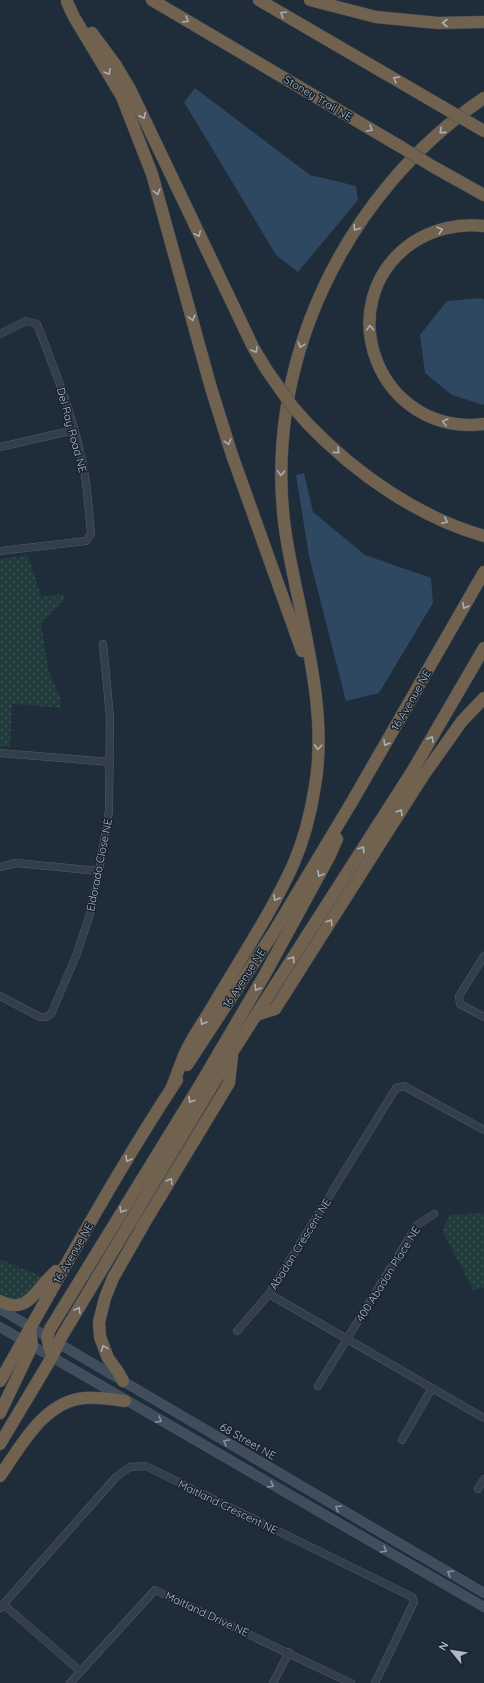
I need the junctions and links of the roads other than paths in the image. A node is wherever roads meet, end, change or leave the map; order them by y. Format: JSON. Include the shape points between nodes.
{"nodes":[{"id":1,"x":152,"y":0,"type":"edge"},
{"id":2,"x":259,"y":0,"type":"edge"},
{"id":3,"x":310,"y":0,"type":"edge"},
{"id":4,"x":66,"y":1,"type":"edge"},
{"id":5,"x":484,"y":22,"type":"edge"},
{"id":6,"x":484,"y":98,"type":"edge"},
{"id":7,"x":478,"y":121,"type":"edge"},
{"id":8,"x":484,"y":131,"type":"edge"},
{"id":9,"x":484,"y":196,"type":"edge"},
{"id":10,"x":484,"y":226,"type":"edge"},
{"id":11,"x":0,"y":334,"type":"edge"},
{"id":12,"x":484,"y":424,"type":"edge"},
{"id":13,"x":74,"y":430,"type":"junction"},
{"id":14,"x":0,"y":447,"type":"edge"},
{"id":15,"x":484,"y":536,"type":"edge"},
{"id":16,"x":0,"y":552,"type":"edge"},
{"id":17,"x":484,"y":572,"type":"edge"},
{"id":18,"x":102,"y":644,"type":"dead end"},
{"id":19,"x":484,"y":648,"type":"edge"},
{"id":20,"x":484,"y":698,"type":"edge"},
{"id":21,"x":316,"y":708,"type":"junction"},
{"id":22,"x":0,"y":753,"type":"edge"},
{"id":23,"x":110,"y":762,"type":"junction"},
{"id":24,"x":353,"y":800,"type":"junction"},
{"id":25,"x":0,"y":867,"type":"edge"},
{"id":26,"x":99,"y":871,"type":"junction"},
{"id":27,"x":484,"y":956,"type":"edge"},
{"id":28,"x":0,"y":996,"type":"edge"},
{"id":29,"x":256,"y":1015,"type":"junction"},
{"id":30,"x":484,"y":1017,"type":"edge"},
{"id":31,"x":233,"y":1050,"type":"junction"},
{"id":32,"x":172,"y":1087,"type":"junction"},
{"id":33,"x":484,"y":1130,"type":"edge"},
{"id":34,"x":434,"y":1214,"type":"dead end"},
{"id":35,"x":68,"y":1258,"type":"junction"},
{"id":36,"x":269,"y":1294,"type":"junction"},
{"id":37,"x":0,"y":1301,"type":"edge"},
{"id":38,"x":0,"y":1310,"type":"edge"},
{"id":39,"x":0,"y":1327,"type":"edge"},
{"id":40,"x":30,"y":1327,"type":"junction"},
{"id":41,"x":237,"y":1331,"type":"dead end"},
{"id":42,"x":47,"y":1337,"type":"junction"},
{"id":43,"x":347,"y":1339,"type":"junction"},
{"id":44,"x":28,"y":1343,"type":"junction"},
{"id":45,"x":59,"y":1343,"type":"junction"},
{"id":46,"x":52,"y":1357,"type":"junction"},
{"id":47,"x":0,"y":1381,"type":"edge"},
{"id":48,"x":123,"y":1382,"type":"junction"},
{"id":49,"x":318,"y":1386,"type":"dead end"},
{"id":50,"x":432,"y":1388,"type":"junction"},
{"id":51,"x":125,"y":1401,"type":"junction"},
{"id":52,"x":0,"y":1413,"type":"edge"},
{"id":53,"x":484,"y":1418,"type":"edge"},
{"id":54,"x":402,"y":1440,"type":"dead end"},
{"id":55,"x":0,"y":1444,"type":"edge"},
{"id":56,"x":0,"y":1476,"type":"edge"},
{"id":57,"x":484,"y":1479,"type":"edge"},
{"id":58,"x":478,"y":1489,"type":"dead end"},
{"id":59,"x":484,"y":1593,"type":"edge"},
{"id":60,"x":2,"y":1606,"type":"edge"},
{"id":61,"x":484,"y":1607,"type":"edge"},
{"id":62,"x":289,"y":1652,"type":"junction"},
{"id":63,"x":80,"y":1671,"type":"junction"},
{"id":64,"x":70,"y":1683,"type":"edge"},
{"id":65,"x":273,"y":1683,"type":"edge"},
{"id":66,"x":351,"y":1683,"type":"edge"},
{"id":67,"x":375,"y":1683,"type":"edge"}],
"edges":[{"from":1,"to":9,"type":"highway","name":"Stoney Trail NE","one_way":true,"bridge":true},
{"from":7,"to":2,"type":"highway","one_way":true,"via":[[418,92]]},
{"from":5,"to":3,"type":"highway","one_way":true,"via":[[438,23],[376,17]]},
{"from":4,"to":15,"type":"highway","one_way":true,"bridge":true,"via":[[102,46],[130,89],[253,346],[288,400],[337,452],[388,491],[420,509]]},
{"from":4,"to":21,"type":"highway","one_way":true,"via":[[122,97],[152,174],[211,388],[268,559],[305,659]]},
{"from":6,"to":21,"type":"highway","one_way":true,"via":[[439,133],[410,160],[364,215],[339,256],[312,315],[295,363],[283,441],[282,506],[310,658]]},
{"from":7,"to":8,"type":"highway"},
{"from":12,"to":10,"type":"highway","one_way":true,"via":[[472,426],[435,420],[418,412],[403,400],[392,389],[375,356],[370,329],[374,295],[388,266],[401,251],[423,236],[443,229],[458,225]]},
{"from":11,"to":13,"type":"street","name":"Del Ray Road NE","via":[[26,321],[37,324],[56,372]]},
{"from":13,"to":14,"type":"street"},
{"from":13,"to":16,"type":"street","name":"Del Ray Road NE","via":[[85,476],[91,534],[86,541]]},
{"from":17,"to":24,"type":"highway","name":"16 Avenue NE","one_way":true},
{"from":18,"to":23,"type":"street","name":"Eldorado Close NE","via":[[110,717]]},
{"from":29,"to":19,"type":"highway","one_way":true,"via":[[413,770]]},
{"from":29,"to":20,"type":"highway","one_way":true,"via":[[275,1009],[423,776],[462,721]]},
{"from":21,"to":32,"type":"highway","one_way":true,"via":[[316,783],[307,825],[294,863],[186,1051]]},
{"from":22,"to":23,"type":"street"},
{"from":23,"to":26,"type":"street","name":"Eldorado Close NE","via":[[109,811]]},
{"from":24,"to":32,"type":"highway","name":"16 Avenue NE","via":[[272,935]]},
{"from":24,"to":42,"type":"highway","one_way":true,"via":[[329,857],[264,976]]},
{"from":25,"to":26,"type":"street","via":[[16,863]]},
{"from":26,"to":28,"type":"street","name":"Eldorado Close NE","via":[[87,924],[51,1014],[46,1017],[36,1016]]},
{"from":27,"to":30,"type":"street","via":[[459,996],[460,1004]]},
{"from":29,"to":31,"type":"highway"},
{"from":45,"to":31,"type":"highway","one_way":true},
{"from":48,"to":31,"type":"highway","one_way":true,"via":[[108,1358],[100,1337],[99,1322],[105,1298],[138,1235],[229,1083]]},
{"from":32,"to":35,"type":"highway","name":"16 Avenue NE","one_way":true},
{"from":33,"to":36,"type":"street","name":"Abadan Crescent NE","via":[[404,1086],[396,1088]]},
{"from":34,"to":43,"type":"street","name":"400 Abadan Place NE","via":[[417,1225]]},
{"from":35,"to":37,"type":"highway","via":[[29,1302],[13,1305]]},
{"from":35,"to":40,"type":"highway","name":"16 Avenue NE"},
{"from":36,"to":41,"type":"street"},
{"from":36,"to":43,"type":"street","name":"Abadan Crescent NE"},
{"from":38,"to":40,"type":"main road","name":"68 Street NE"},
{"from":39,"to":44,"type":"main road"},
{"from":40,"to":42,"type":"main road","name":"68 Street NE"},
{"from":40,"to":44,"type":"highway"},
{"from":42,"to":45,"type":"main road","name":"68 Street NE"},
{"from":42,"to":46,"type":"highway"},
{"from":43,"to":49,"type":"street","name":"400 Abadan Place NE"},
{"from":43,"to":50,"type":"street","name":"Abadan Crescent NE"},
{"from":44,"to":46,"type":"main road"},
{"from":44,"to":47,"type":"highway"},
{"from":44,"to":52,"type":"highway"},
{"from":45,"to":46,"type":"highway"},
{"from":45,"to":48,"type":"main road","name":"68 Street NE"},
{"from":46,"to":51,"type":"main road"},
{"from":46,"to":55,"type":"highway"},
{"from":59,"to":48,"type":"main road","name":"68 Street NE","one_way":true},
{"from":50,"to":53,"type":"street","name":"Abadan Crescent NE"},
{"from":50,"to":54,"type":"street"},
{"from":51,"to":56,"type":"highway","via":[[99,1397],[61,1404],[37,1424]]},
{"from":51,"to":61,"type":"main road","one_way":true},
{"from":57,"to":58,"type":"street"},
{"from":60,"to":63,"type":"street"},
{"from":60,"to":67,"type":"street","name":"Maitland Crescent NE","via":[[117,1476],[130,1467],[146,1466],[412,1597],[414,1602]]},
{"from":62,"to":63,"type":"street","name":"Maitland Drive NE","via":[[155,1590]]},
{"from":62,"to":65,"type":"street"},
{"from":62,"to":66,"type":"street","name":"Maitland Drive NE"},
{"from":63,"to":64,"type":"street","name":"Maitland Drive NE"}]}
